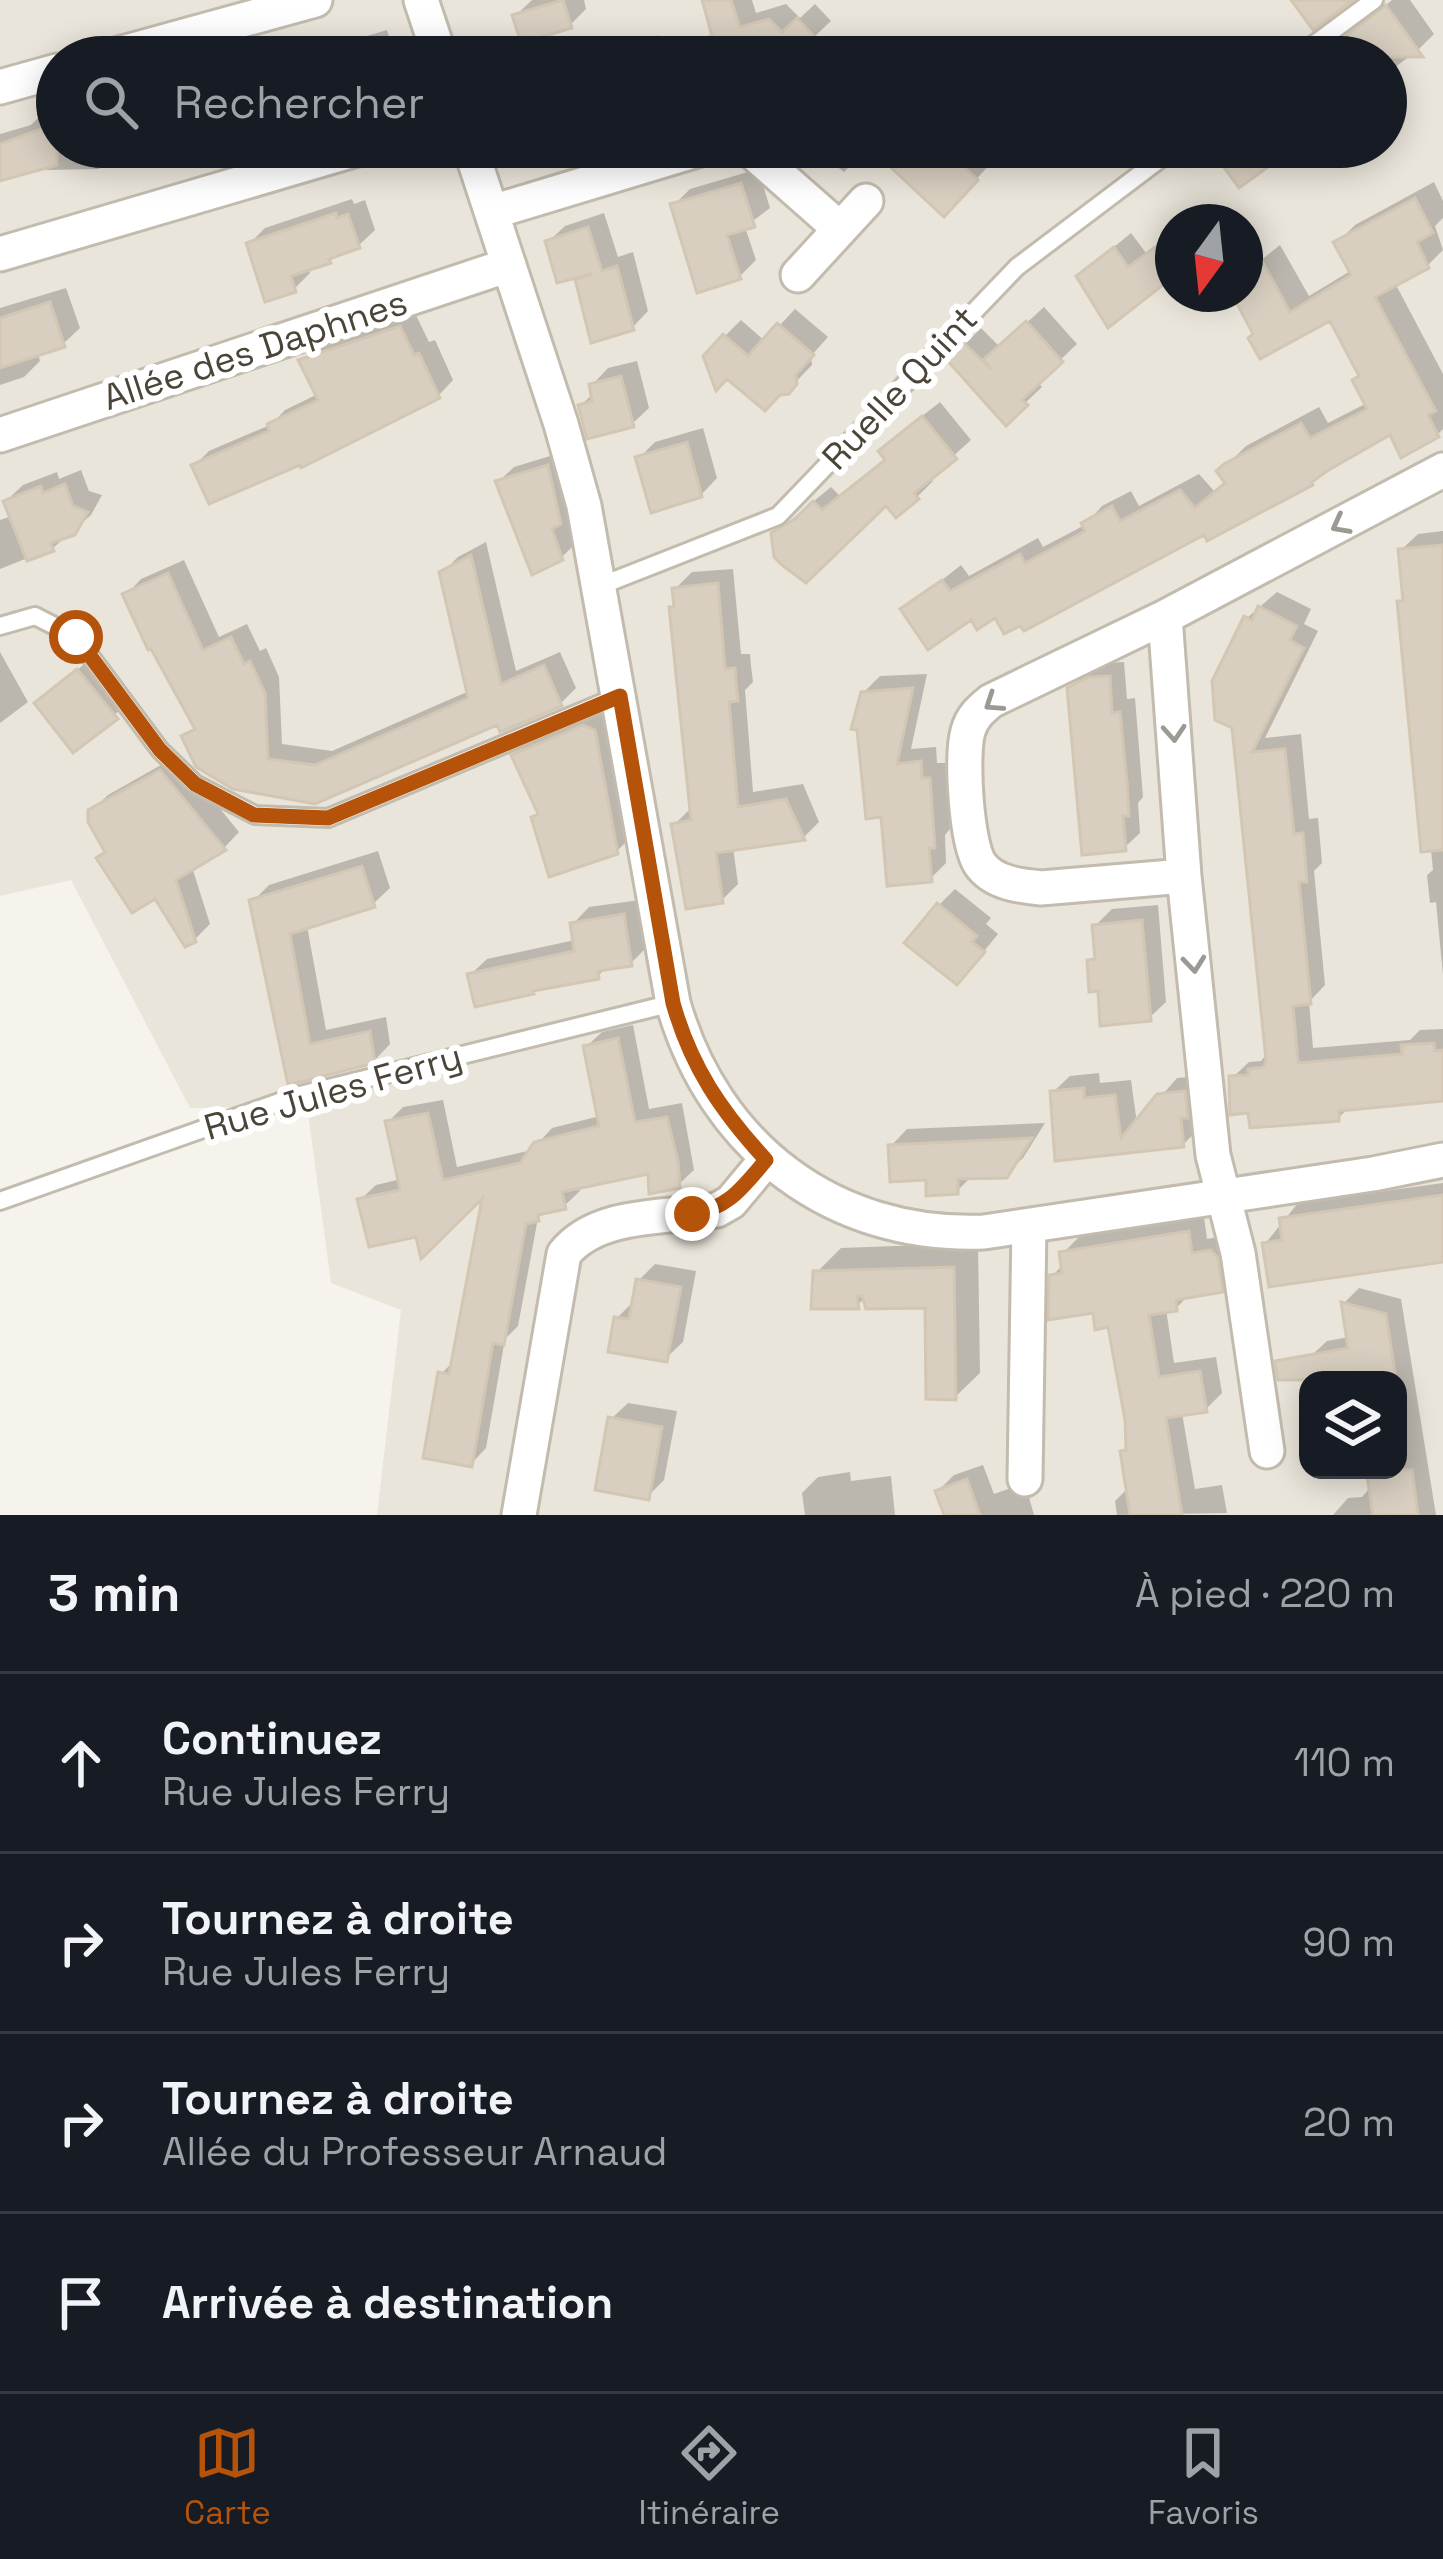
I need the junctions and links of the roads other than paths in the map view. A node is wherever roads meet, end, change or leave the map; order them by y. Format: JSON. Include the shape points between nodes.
{"nodes":[{"id":1,"x":315,"y":0,"type":"edge"},
{"id":2,"x":421,"y":0,"type":"edge"},
{"id":3,"x":1374,"y":0,"type":"edge"},
{"id":4,"x":184,"y":36,"type":"edge"},
{"id":5,"x":433,"y":36,"type":"edge"},
{"id":6,"x":1325,"y":36,"type":"edge"},
{"id":7,"x":36,"y":77,"type":"edge"},
{"id":8,"x":0,"y":87,"type":"edge"},
{"id":9,"x":293,"y":168,"type":"edge"},
{"id":10,"x":477,"y":168,"type":"edge"},
{"id":11,"x":638,"y":168,"type":"edge"},
{"id":12,"x":771,"y":168,"type":"edge"},
{"id":13,"x":1147,"y":168,"type":"edge"},
{"id":14,"x":866,"y":200,"type":"dead end"},
{"id":15,"x":492,"y":212,"type":"junction"},
{"id":16,"x":840,"y":229,"type":"junction"},
{"id":17,"x":0,"y":254,"type":"edge"},
{"id":18,"x":509,"y":266,"type":"junction"},
{"id":19,"x":798,"y":275,"type":"dead end"},
{"id":20,"x":0,"y":435,"type":"edge"},
{"id":21,"x":1443,"y":470,"type":"edge"},
{"id":22,"x":600,"y":586,"type":"junction"},
{"id":23,"x":1165,"y":617,"type":"junction"},
{"id":24,"x":0,"y":626,"type":"edge"},
{"id":25,"x":620,"y":696,"type":"junction"},
{"id":26,"x":1184,"y":876,"type":"junction"},
{"id":27,"x":673,"y":1003,"type":"junction"},
{"id":28,"x":766,"y":1160,"type":"junction"},
{"id":29,"x":1443,"y":1160,"type":"edge"},
{"id":30,"x":1225,"y":1198,"type":"junction"},
{"id":31,"x":0,"y":1201,"type":"edge"},
{"id":32,"x":1029,"y":1226,"type":"junction"},
{"id":33,"x":1267,"y":1451,"type":"dead end"},
{"id":34,"x":1024,"y":1479,"type":"dead end"},
{"id":35,"x":519,"y":1515,"type":"edge"}],
"edges":[{"from":1,"to":4,"type":"street"},
{"from":2,"to":5,"type":"street"},
{"from":3,"to":6,"type":"lane"},
{"from":7,"to":8,"type":"street"},
{"from":9,"to":17,"type":"street"},
{"from":10,"to":15,"type":"street"},
{"from":11,"to":15,"type":"street"},
{"from":12,"to":16,"type":"street"},
{"from":13,"to":22,"type":"lane","name":"Ruelle Quint","via":[[1017,267],[778,516]]},
{"from":14,"to":16,"type":"street"},
{"from":15,"to":18,"type":"street"},
{"from":16,"to":19,"type":"street"},
{"from":18,"to":20,"type":"street","name":"Allée des Daphnes"},
{"from":18,"to":22,"type":"street","via":[[576,473]]},
{"from":21,"to":23,"type":"street","one_way":true},
{"from":22,"to":25,"type":"street"},
{"from":23,"to":26,"type":"street","one_way":true},
{"from":23,"to":26,"type":"street","one_way":true,"via":[[991,701],[975,715],[965,760],[972,844],[981,866],[999,879],[1041,888]]},
{"from":24,"to":25,"type":"lane","via":[[35,616],[76,637],[160,750],[195,784],[254,815],[328,818]]},
{"from":25,"to":27,"type":"street"},
{"from":26,"to":30,"type":"street","one_way":true},
{"from":27,"to":28,"type":"street","via":[[697,1071]]},
{"from":27,"to":31,"type":"lane","name":"Rue Jules Ferry","via":[[296,1096]]},
{"from":28,"to":32,"type":"street","via":[[827,1200],[909,1228],[947,1234]]},
{"from":28,"to":35,"type":"street","via":[[717,1210],[602,1227],[564,1254]]},
{"from":29,"to":30,"type":"street"},
{"from":30,"to":32,"type":"street"},
{"from":30,"to":33,"type":"street"},
{"from":32,"to":34,"type":"street"}]}
